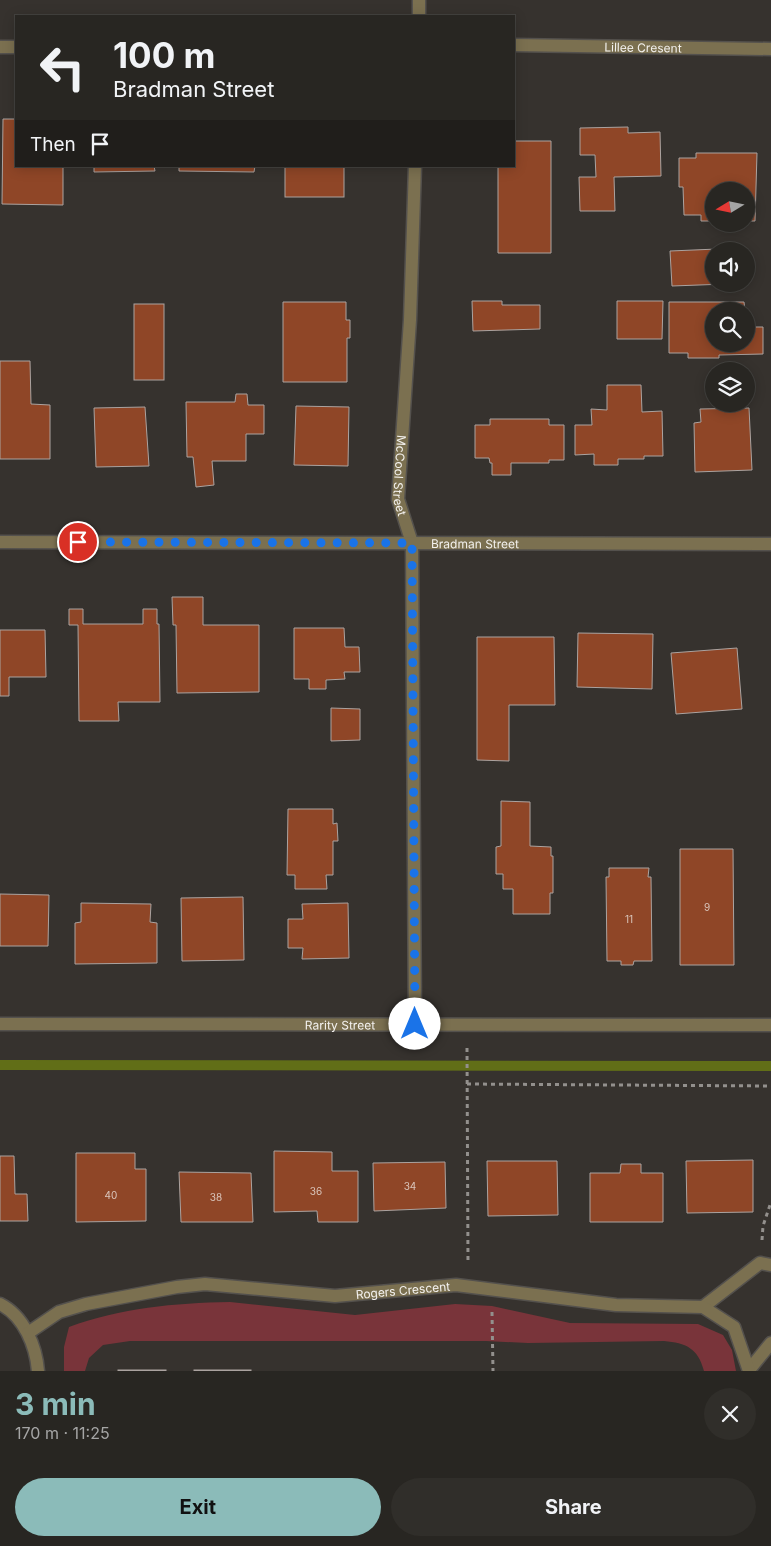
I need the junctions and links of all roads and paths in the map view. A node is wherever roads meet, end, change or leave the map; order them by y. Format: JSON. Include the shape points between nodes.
{"nodes":[{"id":1,"x":419,"y":0,"type":"edge"},
{"id":2,"x":419,"y":15,"type":"edge"},
{"id":3,"x":515,"y":45,"type":"edge"},
{"id":4,"x":0,"y":47,"type":"edge"},
{"id":5,"x":15,"y":47,"type":"edge"},
{"id":6,"x":771,"y":49,"type":"edge"},
{"id":7,"x":414,"y":167,"type":"edge"},
{"id":8,"x":0,"y":542,"type":"edge"},
{"id":9,"x":412,"y":543,"type":"junction"},
{"id":10,"x":771,"y":544,"type":"edge"},
{"id":11,"x":0,"y":1024,"type":"edge"},
{"id":12,"x":415,"y":1024,"type":"junction"},
{"id":13,"x":771,"y":1025,"type":"edge"},
{"id":14,"x":467,"y":1044,"type":"dead end"},
{"id":15,"x":467,"y":1084,"type":"junction"},
{"id":16,"x":771,"y":1086,"type":"edge"},
{"id":17,"x":771,"y":1202,"type":"edge"},
{"id":18,"x":766,"y":1264,"type":"edge"},
{"id":19,"x":468,"y":1274,"type":"dead end"},
{"id":20,"x":0,"y":1304,"type":"edge"},
{"id":21,"x":492,"y":1306,"type":"dead end"},
{"id":22,"x":703,"y":1307,"type":"junction"},
{"id":23,"x":28,"y":1333,"type":"junction"},
{"id":24,"x":771,"y":1343,"type":"edge"},
{"id":25,"x":38,"y":1371,"type":"edge"},
{"id":26,"x":492,"y":1371,"type":"edge"},
{"id":27,"x":749,"y":1371,"type":"edge"}],
"edges":[{"from":1,"to":2,"type":"street"},
{"from":3,"to":6,"type":"street","name":"Lillee Cresent"},
{"from":4,"to":5,"type":"street"},
{"from":7,"to":9,"type":"street","name":"McCool Street","via":[[410,320],[398,499]]},
{"from":8,"to":9,"type":"street","name":"Bradman Street"},
{"from":9,"to":10,"type":"street","name":"Bradman Street"},
{"from":9,"to":12,"type":"street","name":"McCool Street"},
{"from":11,"to":12,"type":"street","name":"Rarity Street"},
{"from":12,"to":13,"type":"street","name":"Rarity Street"},
{"from":14,"to":15,"type":"path"},
{"from":15,"to":16,"type":"path"},
{"from":15,"to":19,"type":"path"},
{"from":17,"to":18,"type":"path","via":[[763,1226]]},
{"from":18,"to":22,"type":"street"},
{"from":20,"to":23,"type":"street","via":[[14,1313]]},
{"from":21,"to":26,"type":"path"},
{"from":22,"to":23,"type":"street","name":"Rogers Crescent","via":[[616,1305],[456,1285],[335,1296],[205,1284],[177,1286],[86,1304],[59,1312]]},
{"from":22,"to":27,"type":"street","via":[[734,1326]]},
{"from":23,"to":25,"type":"street","via":[[37,1356]]},
{"from":24,"to":27,"type":"street"}]}
